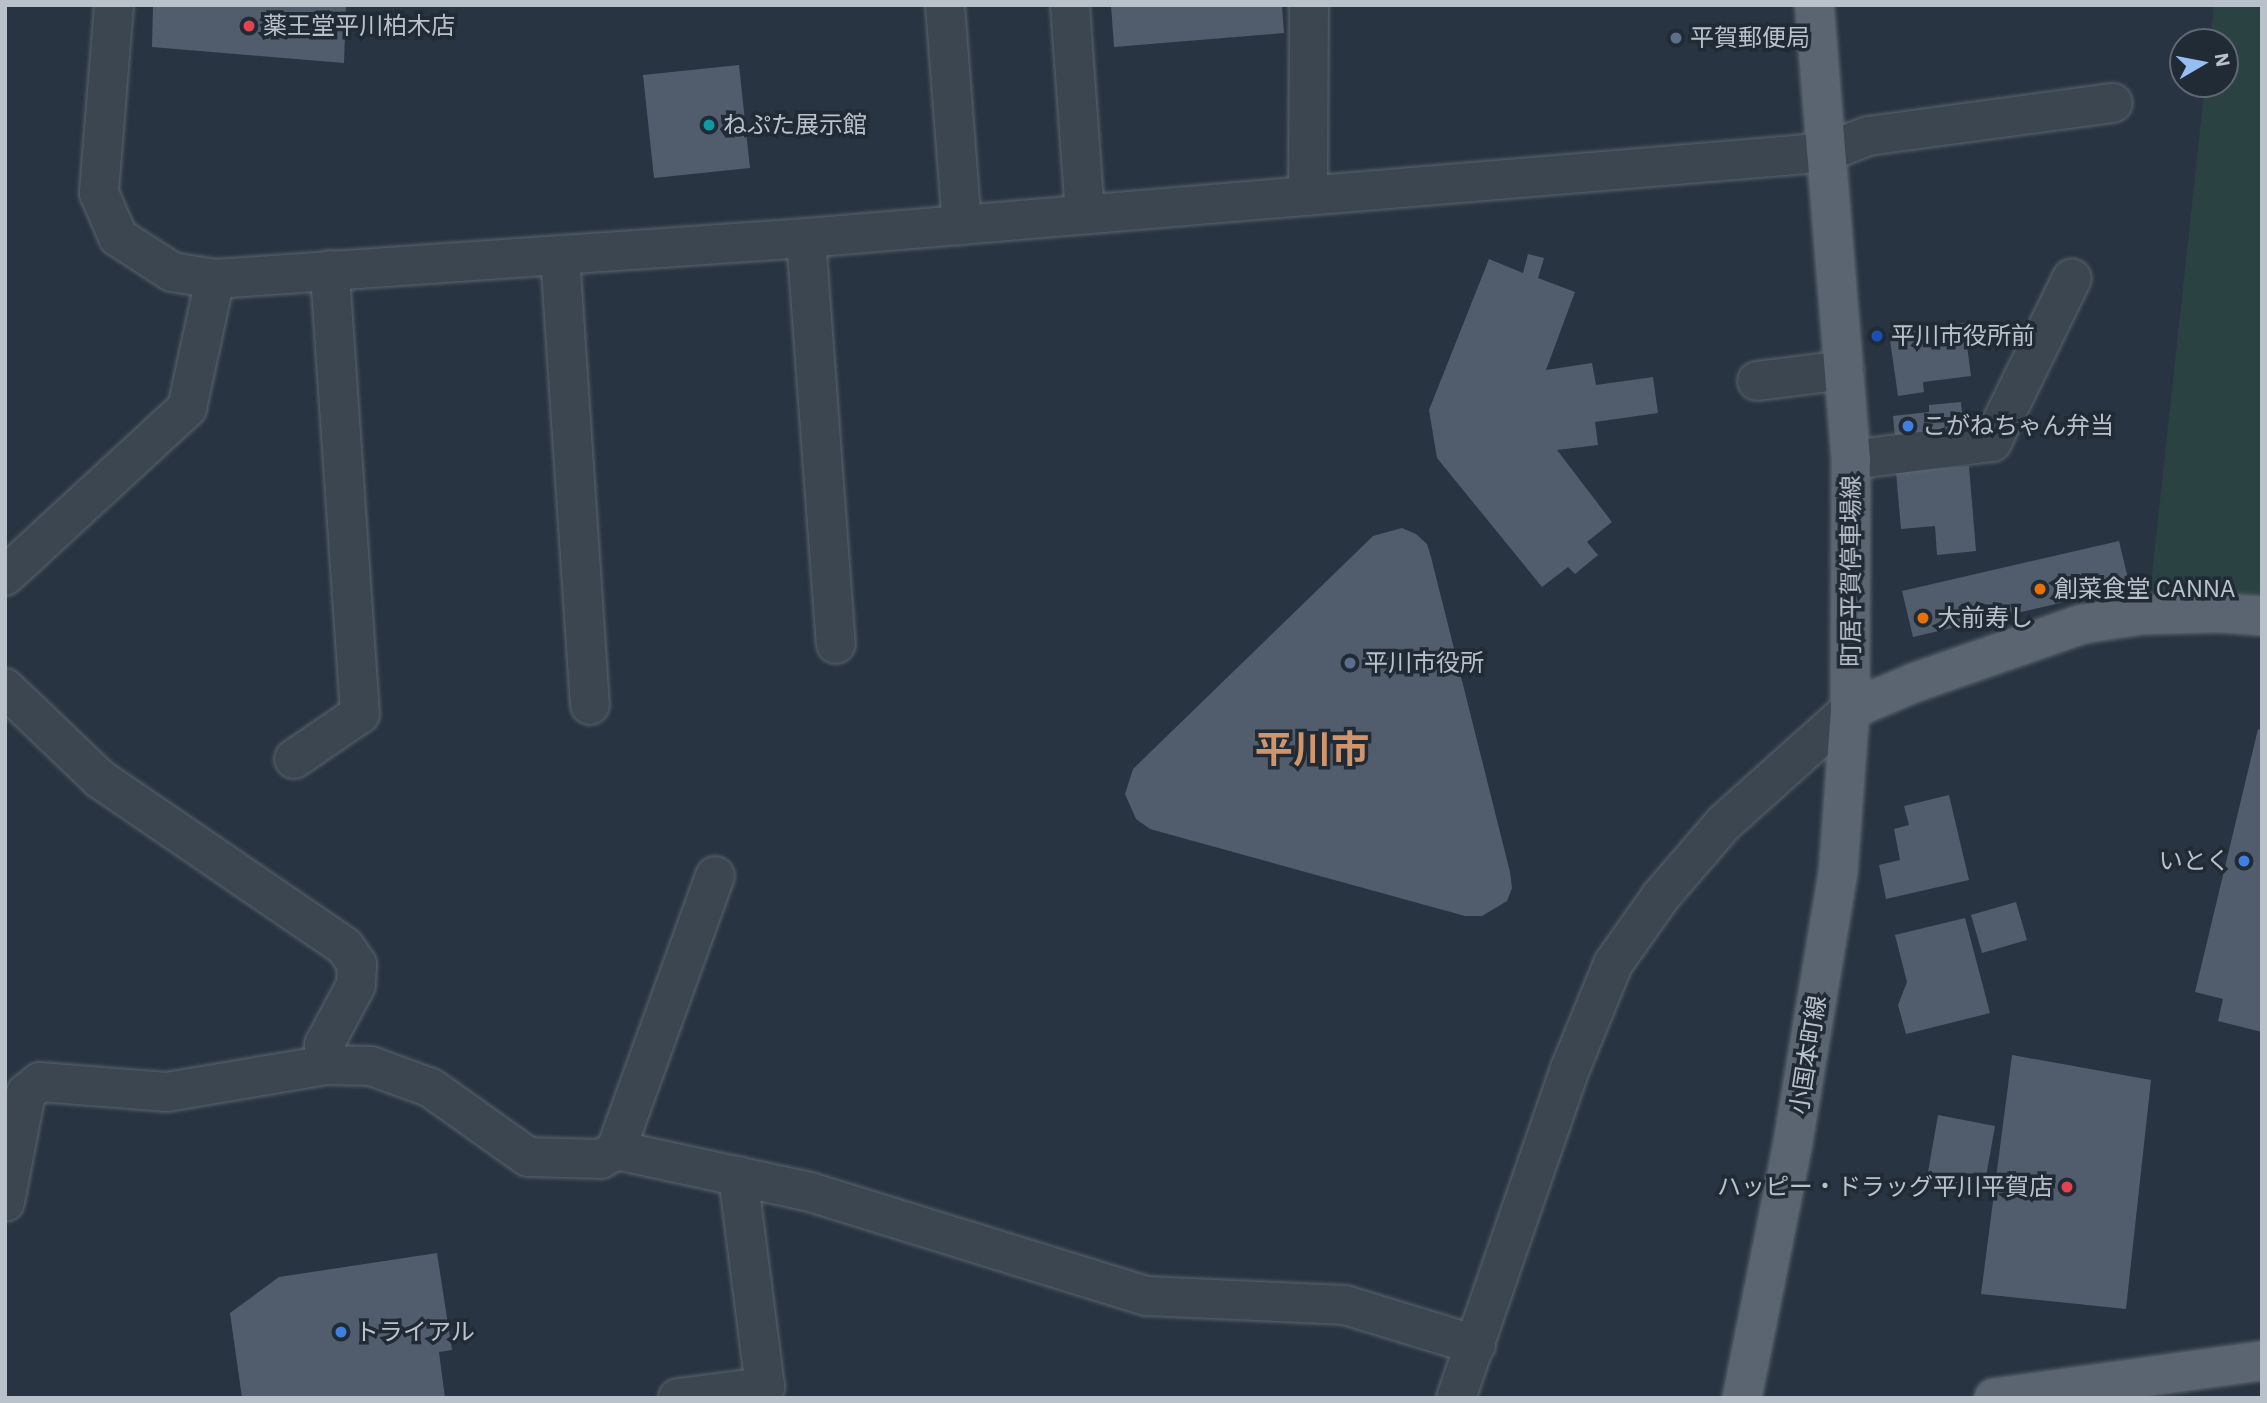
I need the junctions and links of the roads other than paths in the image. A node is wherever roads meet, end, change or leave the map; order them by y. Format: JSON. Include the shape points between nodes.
{"nodes":[{"id":1,"x":114,"y":5,"type":"edge"},
{"id":2,"x":944,"y":5,"type":"edge"},
{"id":3,"x":1070,"y":5,"type":"edge"},
{"id":4,"x":1308,"y":5,"type":"edge"},
{"id":5,"x":1814,"y":5,"type":"edge"},
{"id":6,"x":2113,"y":103,"type":"dead end"},
{"id":7,"x":1827,"y":152,"type":"junction"},
{"id":8,"x":1308,"y":195,"type":"junction"},
{"id":9,"x":1085,"y":214,"type":"junction"},
{"id":10,"x":962,"y":225,"type":"junction"},
{"id":11,"x":806,"y":238,"type":"junction"},
{"id":12,"x":560,"y":255,"type":"junction"},
{"id":13,"x":330,"y":270,"type":"junction"},
{"id":14,"x":2072,"y":278,"type":"dead end"},
{"id":15,"x":215,"y":279,"type":"junction"},
{"id":16,"x":1844,"y":370,"type":"junction"},
{"id":17,"x":1757,"y":381,"type":"dead end"},
{"id":18,"x":1851,"y":460,"type":"junction"},
{"id":19,"x":5,"y":576,"type":"edge"},
{"id":20,"x":2262,"y":616,"type":"edge"},
{"id":21,"x":836,"y":643,"type":"dead end"},
{"id":22,"x":5,"y":688,"type":"edge"},
{"id":23,"x":590,"y":705,"type":"dead end"},
{"id":24,"x":1850,"y":710,"type":"junction"},
{"id":25,"x":295,"y":759,"type":"dead end"},
{"id":26,"x":715,"y":876,"type":"dead end"},
{"id":27,"x":327,"y":1065,"type":"junction"},
{"id":28,"x":616,"y":1150,"type":"junction"},
{"id":29,"x":738,"y":1176,"type":"junction"},
{"id":30,"x":5,"y":1202,"type":"edge"},
{"id":31,"x":1476,"y":1345,"type":"junction"},
{"id":32,"x":2262,"y":1361,"type":"edge"},
{"id":33,"x":678,"y":1398,"type":"edge"},
{"id":34,"x":1457,"y":1398,"type":"edge"},
{"id":35,"x":1742,"y":1398,"type":"edge"},
{"id":36,"x":1994,"y":1398,"type":"edge"}],
"edges":[{"from":1,"to":15,"type":"street","via":[[99,192],[118,237],[172,272]]},
{"from":2,"to":10,"type":"street"},
{"from":3,"to":9,"type":"street"},
{"from":4,"to":8,"type":"street"},
{"from":5,"to":7,"type":"main road","name":"町居平賀停車場線"},
{"from":6,"to":7,"type":"street","via":[[1868,136]]},
{"from":7,"to":8,"type":"street"},
{"from":7,"to":16,"type":"main road","name":"町居平賀停車場線"},
{"from":8,"to":9,"type":"street"},
{"from":9,"to":10,"type":"street"},
{"from":10,"to":11,"type":"street"},
{"from":11,"to":12,"type":"street"},
{"from":11,"to":21,"type":"street"},
{"from":12,"to":13,"type":"street"},
{"from":12,"to":23,"type":"street"},
{"from":13,"to":15,"type":"street"},
{"from":13,"to":25,"type":"street","via":[[360,714]]},
{"from":14,"to":18,"type":"street","via":[[1992,442]]},
{"from":15,"to":19,"type":"street","via":[[187,408]]},
{"from":16,"to":17,"type":"street"},
{"from":16,"to":18,"type":"main road","name":"町居平賀停車場線"},
{"from":18,"to":24,"type":"main road","name":"町居平賀停車場線"},
{"from":20,"to":24,"type":"main road","name":"町居平賀停車場線","via":[[2141,615],[2083,624]]},
{"from":22,"to":27,"type":"street","via":[[100,779],[345,947],[357,964],[356,985],[324,1045]]},
{"from":24,"to":31,"type":"street","via":[[1724,823],[1661,895],[1613,964],[1570,1069]]},
{"from":24,"to":35,"type":"main road","name":"小国本町線","via":[[1838,874],[1793,1142]]},
{"from":26,"to":28,"type":"street"},
{"from":27,"to":28,"type":"street","via":[[370,1066],[430,1088],[528,1157],[601,1159]]},
{"from":27,"to":30,"type":"street","via":[[167,1092],[40,1082],[26,1093]]},
{"from":28,"to":29,"type":"street"},
{"from":29,"to":31,"type":"street","via":[[810,1192],[1147,1296],[1345,1305]]},
{"from":29,"to":33,"type":"street","via":[[765,1387]]},
{"from":31,"to":34,"type":"street"},
{"from":32,"to":36,"type":"main road"}]}
